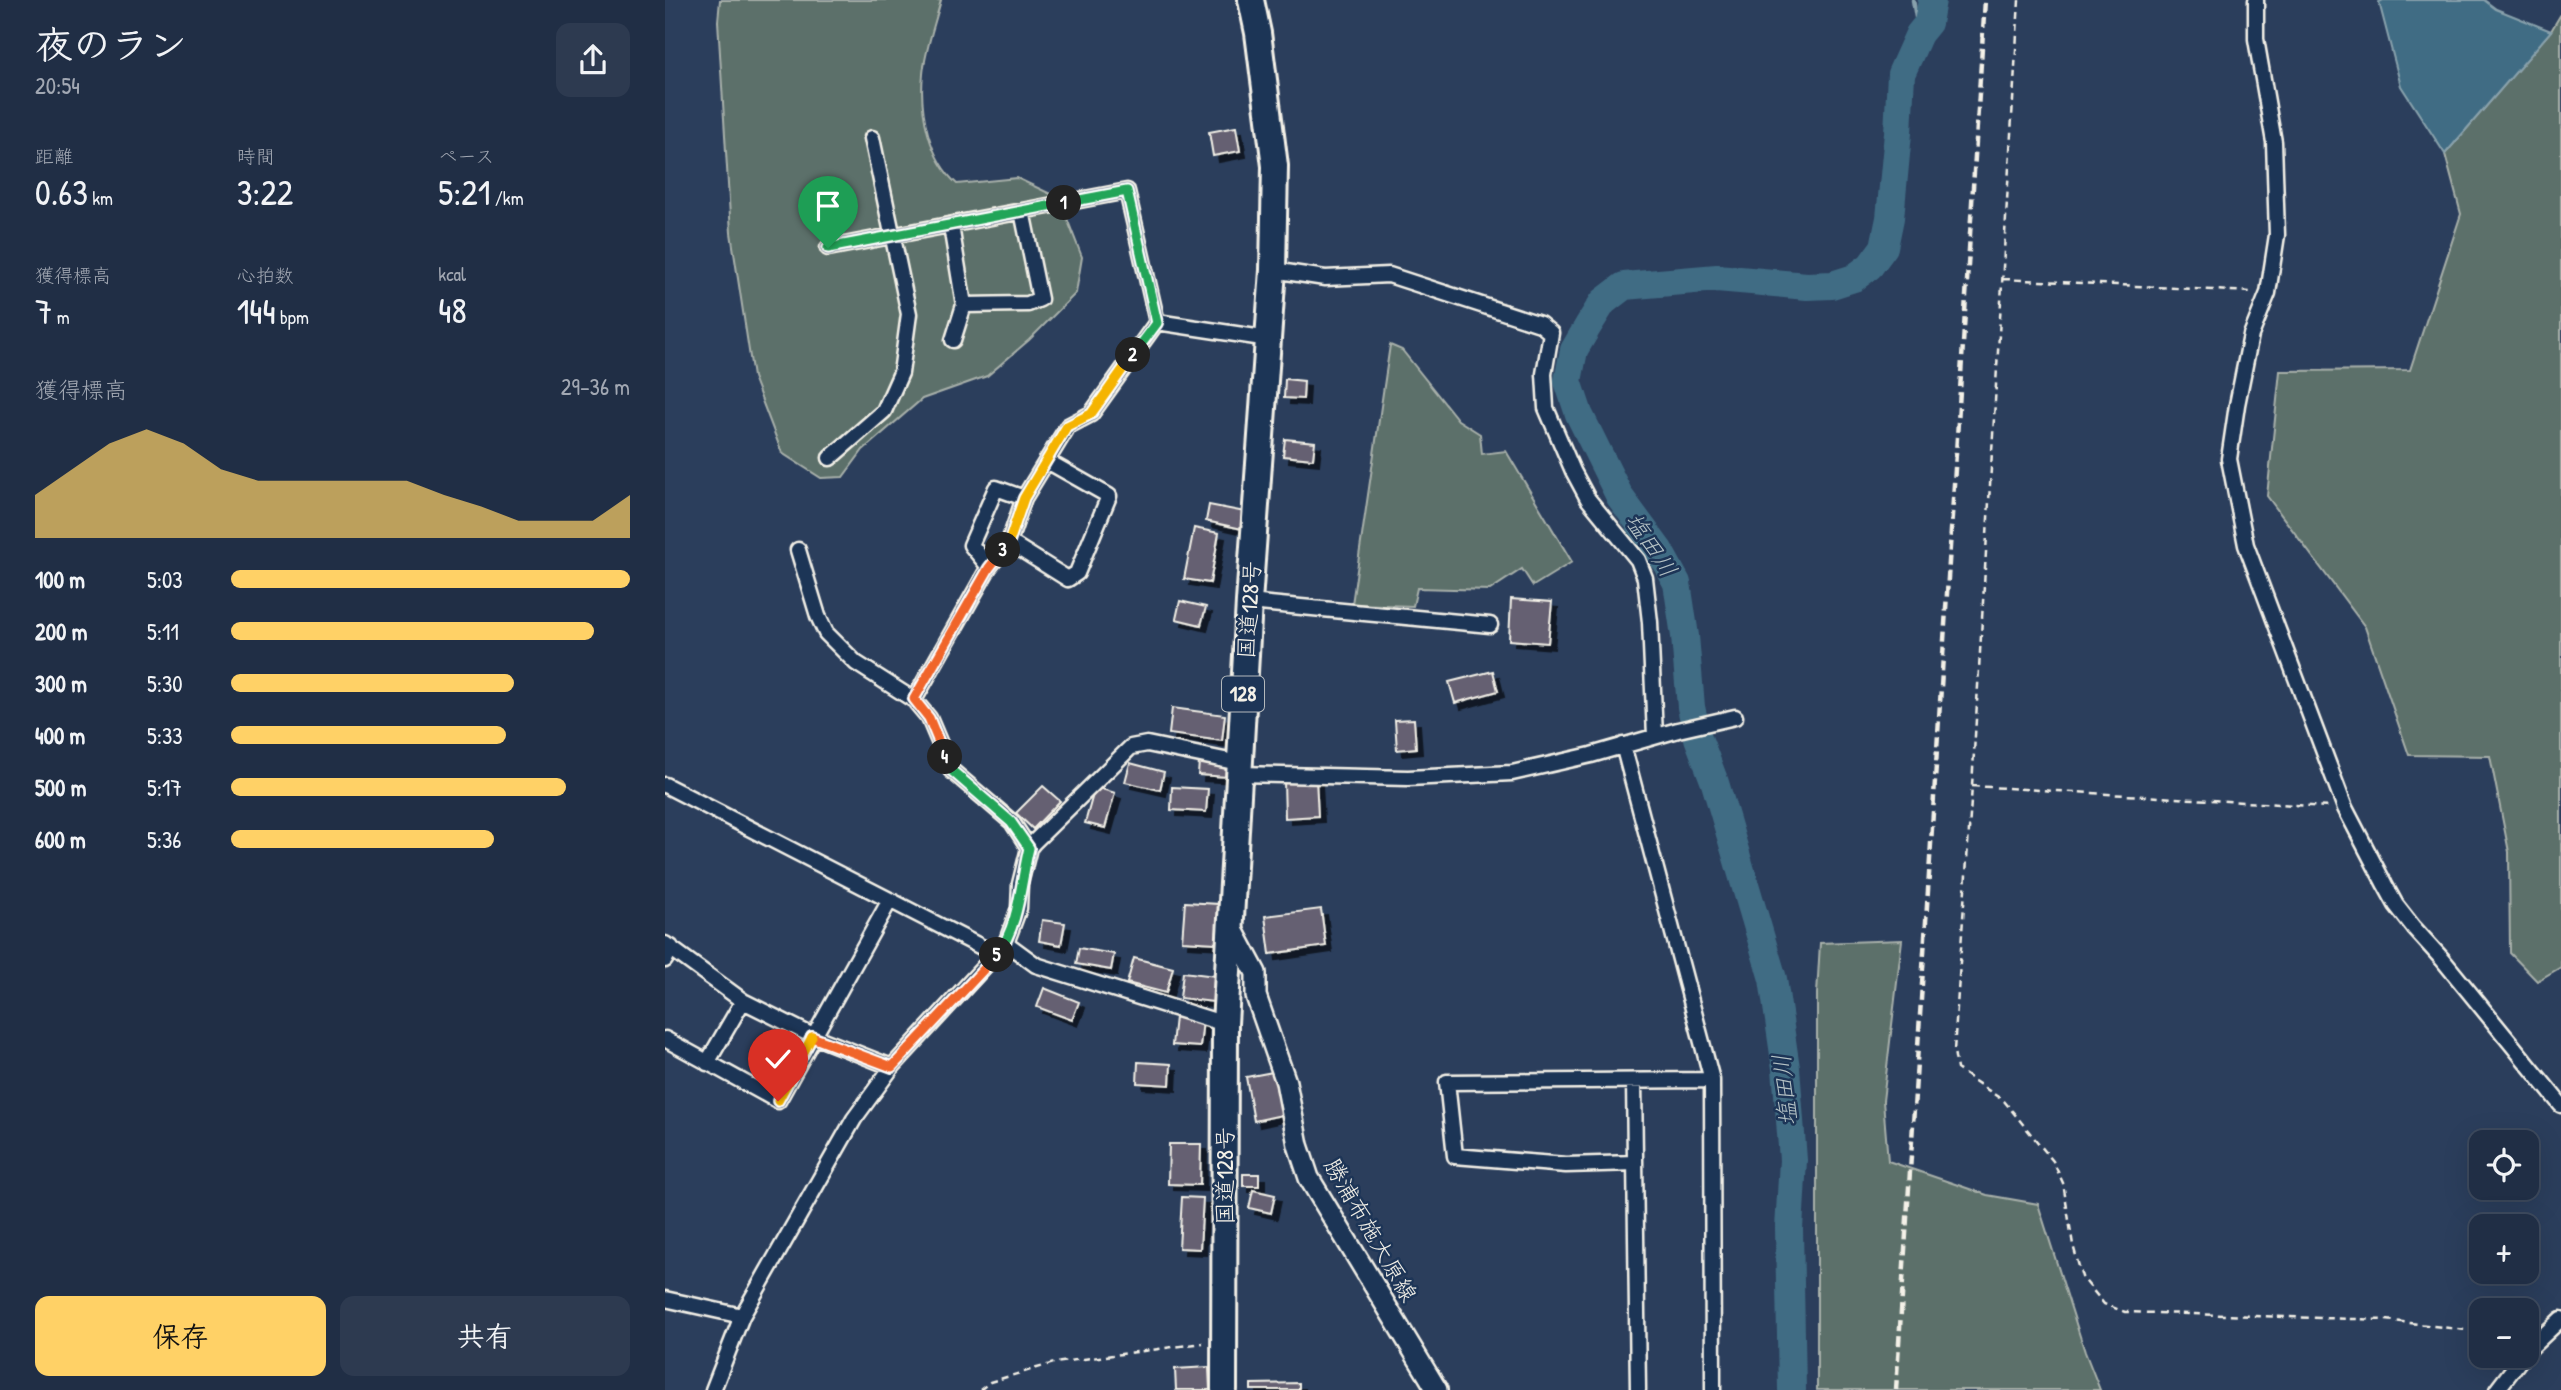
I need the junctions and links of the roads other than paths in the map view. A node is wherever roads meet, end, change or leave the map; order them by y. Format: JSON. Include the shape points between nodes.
{"nodes":[{"id":1,"x":1251,"y":0,"type":"edge"},
{"id":2,"x":2256,"y":0,"type":"edge"},
{"id":3,"x":872,"y":138,"type":"dead end"},
{"id":4,"x":1022,"y":211,"type":"junction"},
{"id":5,"x":951,"y":226,"type":"junction"},
{"id":6,"x":893,"y":237,"type":"junction"},
{"id":7,"x":828,"y":248,"type":"dead end"},
{"id":8,"x":1273,"y":270,"type":"junction"},
{"id":9,"x":964,"y":305,"type":"junction"},
{"id":10,"x":1157,"y":323,"type":"junction"},
{"id":11,"x":1269,"y":339,"type":"junction"},
{"id":12,"x":954,"y":340,"type":"dead end"},
{"id":13,"x":829,"y":458,"type":"dead end"},
{"id":14,"x":1047,"y":461,"type":"junction"},
{"id":15,"x":1024,"y":498,"type":"junction"},
{"id":16,"x":1009,"y":542,"type":"junction"},
{"id":17,"x":798,"y":550,"type":"dead end"},
{"id":18,"x":989,"y":568,"type":"junction"},
{"id":19,"x":1249,"y":602,"type":"junction"},
{"id":20,"x":1490,"y":625,"type":"dead end"},
{"id":21,"x":914,"y":699,"type":"junction"},
{"id":22,"x":1735,"y":717,"type":"dead end"},
{"id":23,"x":1655,"y":736,"type":"junction"},
{"id":24,"x":1623,"y":745,"type":"junction"},
{"id":25,"x":1239,"y":769,"type":"junction"},
{"id":26,"x":665,"y":785,"type":"edge"},
{"id":27,"x":1029,"y":848,"type":"junction"},
{"id":28,"x":890,"y":901,"type":"junction"},
{"id":29,"x":1232,"y":928,"type":"junction"},
{"id":30,"x":1001,"y":949,"type":"junction"},
{"id":31,"x":667,"y":950,"type":"edge"},
{"id":32,"x":743,"y":1001,"type":"junction"},
{"id":33,"x":1225,"y":1024,"type":"junction"},
{"id":34,"x":813,"y":1036,"type":"junction"},
{"id":35,"x":665,"y":1039,"type":"edge"},
{"id":36,"x":707,"y":1063,"type":"junction"},
{"id":37,"x":892,"y":1067,"type":"junction"},
{"id":38,"x":1712,"y":1080,"type":"junction"},
{"id":39,"x":1634,"y":1081,"type":"junction"},
{"id":40,"x":2560,"y":1102,"type":"edge"},
{"id":41,"x":1635,"y":1163,"type":"junction"},
{"id":42,"x":665,"y":1299,"type":"edge"},
{"id":43,"x":742,"y":1316,"type":"junction"},
{"id":44,"x":2561,"y":1320,"type":"edge"},
{"id":45,"x":2539,"y":1337,"type":"edge"},
{"id":46,"x":2514,"y":1368,"type":"edge"},
{"id":47,"x":713,"y":1390,"type":"edge"},
{"id":48,"x":1224,"y":1390,"type":"edge"},
{"id":49,"x":1437,"y":1390,"type":"edge"},
{"id":50,"x":1638,"y":1390,"type":"edge"},
{"id":51,"x":1713,"y":1390,"type":"edge"},
{"id":52,"x":2497,"y":1390,"type":"edge"}],
"edges":[{"from":1,"to":8,"type":"highway","name":"国道128号","number":"128","via":[[1275,166]]},
{"from":2,"to":40,"type":"street","via":[[2256,39],[2274,142],[2277,234],[2268,293],[2251,335],[2229,459],[2246,545],[2345,808],[2396,905]]},
{"from":3,"to":6,"type":"street"},
{"from":4,"to":5,"type":"street"},
{"from":4,"to":9,"type":"street","via":[[1040,299],[1028,304]]},
{"from":4,"to":10,"type":"street","via":[[1127,191]]},
{"from":5,"to":6,"type":"street"},
{"from":5,"to":9,"type":"street"},
{"from":6,"to":7,"type":"street"},
{"from":6,"to":13,"type":"street","via":[[909,314],[901,373],[884,411]]},
{"from":8,"to":11,"type":"highway","name":"国道128号","number":"128"},
{"from":8,"to":23,"type":"street","via":[[1325,278],[1389,275],[1540,324],[1551,333],[1544,374],[1546,408],[1588,499],[1638,560],[1645,578]]},
{"from":9,"to":12,"type":"street"},
{"from":10,"to":11,"type":"street"},
{"from":10,"to":14,"type":"street","via":[[1091,414],[1067,426]]},
{"from":11,"to":19,"type":"highway","name":"国道128号","number":"128"},
{"from":14,"to":15,"type":"street"},
{"from":14,"to":16,"type":"street","via":[[1109,496],[1077,573],[1068,579]]},
{"from":15,"to":16,"type":"street"},
{"from":15,"to":18,"type":"street","via":[[996,488],[971,545]]},
{"from":16,"to":18,"type":"street"},
{"from":17,"to":21,"type":"street","via":[[826,633],[856,663]]},
{"from":18,"to":21,"type":"street"},
{"from":19,"to":20,"type":"street"},
{"from":19,"to":25,"type":"highway","name":"国道128号","number":"128"},
{"from":21,"to":27,"type":"street","via":[[929,718],[951,770],[1011,822]]},
{"from":22,"to":23,"type":"street"},
{"from":23,"to":24,"type":"street"},
{"from":24,"to":25,"type":"street","via":[[1512,773],[1408,778]]},
{"from":24,"to":38,"type":"street"},
{"from":25,"to":27,"type":"street","via":[[1147,744],[1131,747]]},
{"from":25,"to":29,"type":"highway","name":"国道128号","number":"128"},
{"from":26,"to":28,"type":"street"},
{"from":27,"to":30,"type":"street","via":[[1019,908]]},
{"from":28,"to":30,"type":"street"},
{"from":28,"to":34,"type":"street"},
{"from":29,"to":33,"type":"highway","name":"国道128号","number":"128"},
{"from":29,"to":49,"type":"main road","name":"勝浦布施大原線","via":[[1256,973],[1256,996],[1286,1082],[1309,1178]]},
{"from":30,"to":33,"type":"street","via":[[1110,990]]},
{"from":30,"to":37,"type":"street"},
{"from":31,"to":32,"type":"street"},
{"from":32,"to":34,"type":"street"},
{"from":32,"to":36,"type":"street"},
{"from":33,"to":48,"type":"highway","name":"国道128号","number":"128"},
{"from":34,"to":36,"type":"street","via":[[778,1101]]},
{"from":34,"to":37,"type":"street"},
{"from":35,"to":36,"type":"street"},
{"from":37,"to":43,"type":"street","via":[[854,1119]]},
{"from":38,"to":39,"type":"street"},
{"from":38,"to":51,"type":"street"},
{"from":39,"to":41,"type":"street"},
{"from":39,"to":41,"type":"street","via":[[1447,1082],[1455,1156],[1566,1165]]},
{"from":41,"to":50,"type":"street"},
{"from":42,"to":43,"type":"street"},
{"from":43,"to":47,"type":"street"},
{"from":44,"to":45,"type":"street"},
{"from":46,"to":52,"type":"street"}]}
